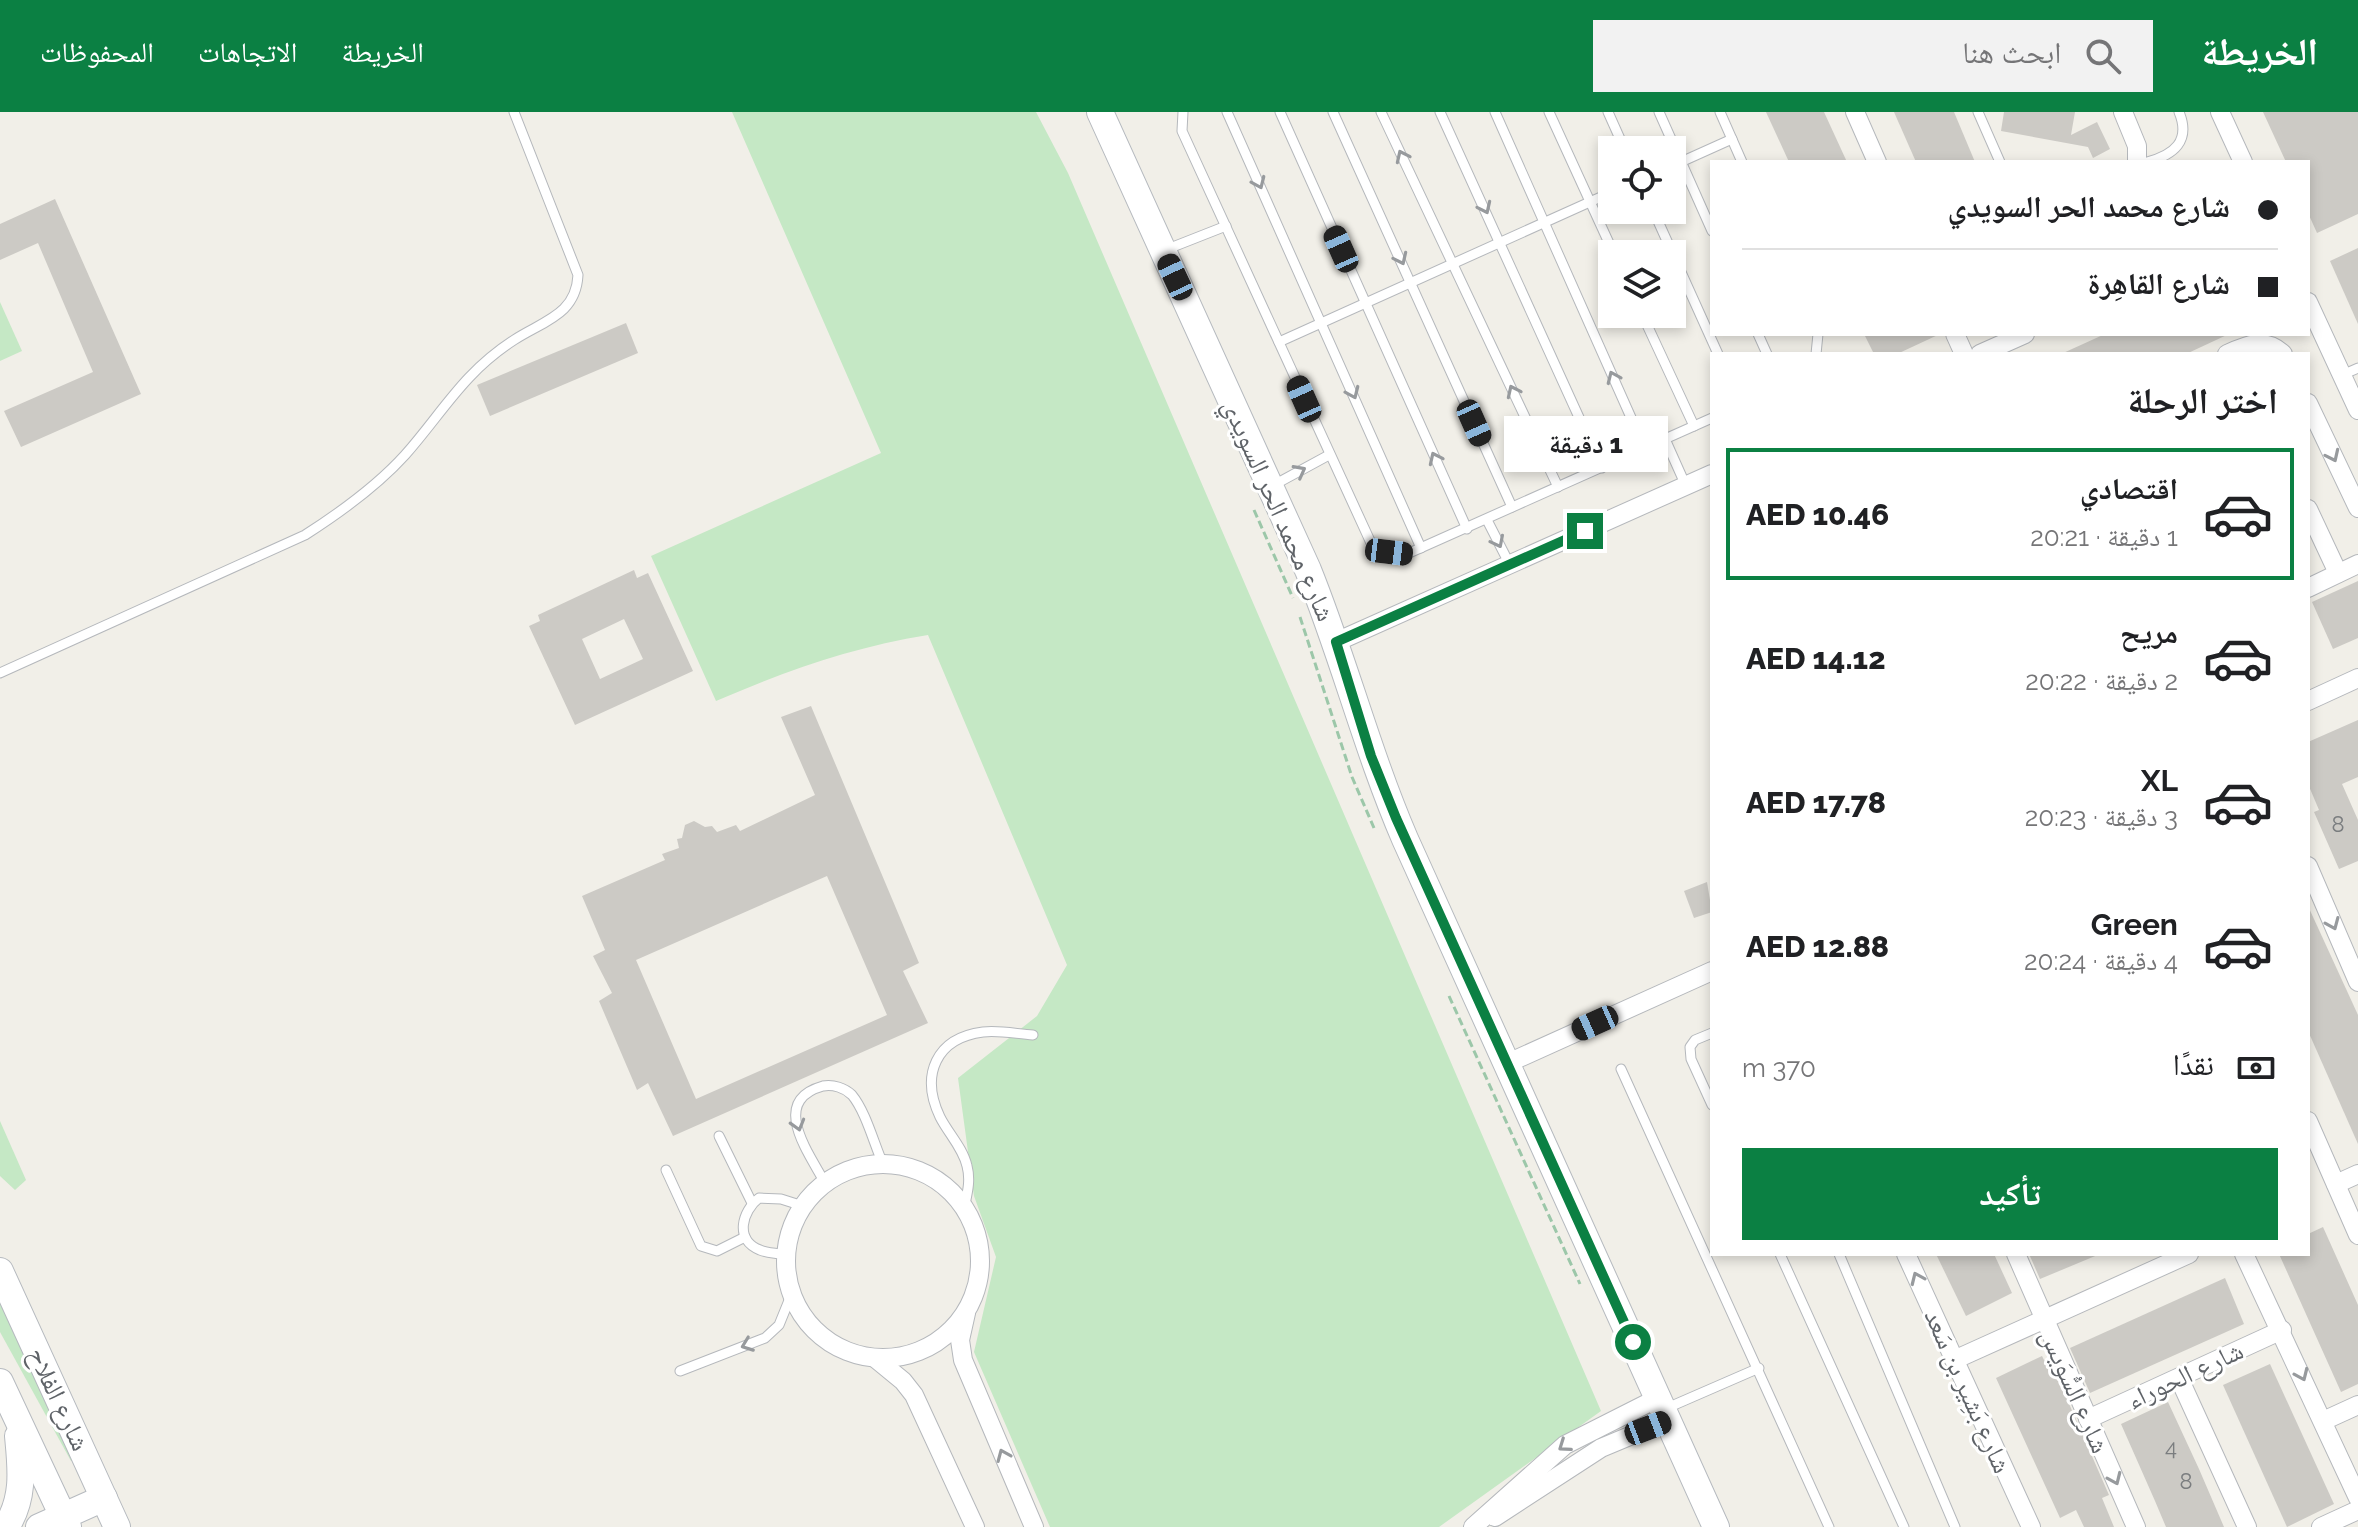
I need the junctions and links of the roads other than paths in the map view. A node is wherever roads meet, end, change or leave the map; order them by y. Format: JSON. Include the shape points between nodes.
{"nodes":[{"id":1,"x":514,"y":112,"type":"edge"},
{"id":2,"x":1100,"y":112,"type":"edge"},
{"id":3,"x":1183,"y":112,"type":"edge"},
{"id":4,"x":1227,"y":112,"type":"edge"},
{"id":5,"x":1280,"y":112,"type":"edge"},
{"id":6,"x":1333,"y":112,"type":"edge"},
{"id":7,"x":1381,"y":112,"type":"edge"},
{"id":8,"x":1440,"y":112,"type":"edge"},
{"id":9,"x":1495,"y":112,"type":"edge"},
{"id":10,"x":1549,"y":112,"type":"edge"},
{"id":11,"x":1608,"y":112,"type":"edge"},
{"id":12,"x":1659,"y":112,"type":"edge"},
{"id":13,"x":1720,"y":112,"type":"edge"},
{"id":14,"x":1855,"y":112,"type":"edge"},
{"id":15,"x":1978,"y":112,"type":"edge"},
{"id":16,"x":2123,"y":112,"type":"edge"},
{"id":17,"x":2179,"y":112,"type":"edge"},
{"id":18,"x":2220,"y":112,"type":"edge"},
{"id":19,"x":1619,"y":136,"type":"edge"},
{"id":20,"x":1667,"y":136,"type":"edge"},
{"id":21,"x":1732,"y":139,"type":"junction"},
{"id":22,"x":1686,"y":160,"type":"edge"},
{"id":23,"x":1741,"y":160,"type":"edge"},
{"id":24,"x":1876,"y":160,"type":"edge"},
{"id":25,"x":1999,"y":160,"type":"edge"},
{"id":26,"x":2137,"y":160,"type":"edge"},
{"id":27,"x":2152,"y":160,"type":"edge"},
{"id":28,"x":2242,"y":160,"type":"edge"},
{"id":29,"x":1686,"y":183,"type":"edge"},
{"id":30,"x":1598,"y":198,"type":"edge"},
{"id":31,"x":1590,"y":202,"type":"junction"},
{"id":32,"x":1545,"y":223,"type":"junction"},
{"id":33,"x":1659,"y":224,"type":"edge"},
{"id":34,"x":1226,"y":226,"type":"junction"},
{"id":35,"x":1710,"y":227,"type":"edge"},
{"id":36,"x":1608,"y":240,"type":"edge"},
{"id":37,"x":1501,"y":243,"type":"junction"},
{"id":38,"x":1163,"y":251,"type":"junction"},
{"id":39,"x":1453,"y":264,"type":"junction"},
{"id":40,"x":1411,"y":283,"type":"junction"},
{"id":41,"x":1365,"y":304,"type":"junction"},
{"id":42,"x":2310,"y":305,"type":"edge"},
{"id":43,"x":1322,"y":322,"type":"junction"},
{"id":44,"x":1648,"y":328,"type":"edge"},
{"id":45,"x":2020,"y":336,"type":"edge"},
{"id":46,"x":1279,"y":342,"type":"junction"},
{"id":47,"x":2235,"y":351,"type":"edge"},
{"id":48,"x":1717,"y":352,"type":"edge"},
{"id":49,"x":1984,"y":352,"type":"edge"},
{"id":50,"x":2280,"y":352,"type":"edge"},
{"id":51,"x":2350,"y":371,"type":"edge"},
{"id":52,"x":2310,"y":407,"type":"edge"},
{"id":53,"x":2358,"y":410,"type":"edge"},
{"id":54,"x":1710,"y":419,"type":"edge"},
{"id":55,"x":1694,"y":426,"type":"junction"},
{"id":56,"x":1665,"y":439,"type":"junction"},
{"id":57,"x":1645,"y":449,"type":"junction"},
{"id":58,"x":1329,"y":455,"type":"junction"},
{"id":59,"x":1602,"y":468,"type":"junction"},
{"id":60,"x":1710,"y":475,"type":"edge"},
{"id":61,"x":1271,"y":486,"type":"junction"},
{"id":62,"x":1686,"y":486,"type":"junction"},
{"id":63,"x":1558,"y":487,"type":"junction"},
{"id":64,"x":1512,"y":507,"type":"junction"},
{"id":65,"x":2358,"y":508,"type":"edge"},
{"id":66,"x":2310,"y":513,"type":"edge"},
{"id":67,"x":1487,"y":520,"type":"junction"},
{"id":68,"x":1467,"y":529,"type":"junction"},
{"id":69,"x":1421,"y":548,"type":"junction"},
{"id":70,"x":2358,"y":564,"type":"edge"},
{"id":71,"x":1510,"y":565,"type":"junction"},
{"id":72,"x":2338,"y":573,"type":"junction"},
{"id":73,"x":2310,"y":587,"type":"edge"},
{"id":74,"x":1336,"y":642,"type":"junction"},
{"id":75,"x":0,"y":673,"type":"edge"},
{"id":76,"x":2358,"y":678,"type":"edge"},
{"id":77,"x":2310,"y":700,"type":"edge"},
{"id":78,"x":2310,"y":871,"type":"edge"},
{"id":79,"x":1710,"y":972,"type":"edge"},
{"id":80,"x":2358,"y":982,"type":"edge"},
{"id":81,"x":1710,"y":1034,"type":"edge"},
{"id":82,"x":1033,"y":1035,"type":"dead end"},
{"id":83,"x":1508,"y":1063,"type":"junction"},
{"id":84,"x":1621,"y":1069,"type":"dead end"},
{"id":85,"x":1710,"y":1101,"type":"edge"},
{"id":86,"x":2310,"y":1126,"type":"edge"},
{"id":87,"x":719,"y":1136,"type":"dead end"},
{"id":88,"x":883,"y":1164,"type":"junction"},
{"id":89,"x":666,"y":1170,"type":"dead end"},
{"id":90,"x":2358,"y":1174,"type":"edge"},
{"id":91,"x":825,"y":1183,"type":"junction"},
{"id":92,"x":2336,"y":1184,"type":"junction"},
{"id":93,"x":752,"y":1203,"type":"junction"},
{"id":94,"x":803,"y":1206,"type":"junction"},
{"id":95,"x":964,"y":1209,"type":"junction"},
{"id":96,"x":2358,"y":1235,"type":"edge"},
{"id":97,"x":745,"y":1237,"type":"junction"},
{"id":98,"x":785,"y":1255,"type":"junction"},
{"id":99,"x":1781,"y":1256,"type":"edge"},
{"id":100,"x":1840,"y":1256,"type":"edge"},
{"id":101,"x":1907,"y":1256,"type":"edge"},
{"id":102,"x":2017,"y":1256,"type":"edge"},
{"id":103,"x":2185,"y":1256,"type":"edge"},
{"id":104,"x":2245,"y":1256,"type":"edge"},
{"id":105,"x":0,"y":1271,"type":"edge"},
{"id":106,"x":792,"y":1293,"type":"junction"},
{"id":107,"x":967,"y":1309,"type":"junction"},
{"id":108,"x":2043,"y":1320,"type":"junction"},
{"id":109,"x":2282,"y":1330,"type":"junction"},
{"id":110,"x":875,"y":1358,"type":"junction"},
{"id":111,"x":1954,"y":1360,"type":"junction"},
{"id":112,"x":1759,"y":1368,"type":"junction"},
{"id":113,"x":680,"y":1371,"type":"dead end"},
{"id":114,"x":2179,"y":1378,"type":"junction"},
{"id":115,"x":0,"y":1382,"type":"edge"},
{"id":116,"x":2358,"y":1405,"type":"edge"},
{"id":117,"x":1663,"y":1409,"type":"junction"},
{"id":118,"x":2088,"y":1419,"type":"junction"},
{"id":119,"x":17,"y":1420,"type":"junction"},
{"id":120,"x":2323,"y":1421,"type":"junction"},
{"id":121,"x":1592,"y":1428,"type":"junction"},
{"id":122,"x":1601,"y":1448,"type":"junction"},
{"id":123,"x":104,"y":1498,"type":"junction"},
{"id":124,"x":2358,"y":1498,"type":"edge"},
{"id":125,"x":2358,"y":1510,"type":"edge"},
{"id":126,"x":57,"y":1523,"type":"edge"},
{"id":127,"x":6,"y":1527,"type":"edge"},
{"id":128,"x":117,"y":1527,"type":"edge"},
{"id":129,"x":975,"y":1527,"type":"edge"},
{"id":130,"x":1034,"y":1527,"type":"edge"},
{"id":131,"x":1474,"y":1527,"type":"edge"},
{"id":132,"x":1716,"y":1527,"type":"edge"},
{"id":133,"x":1829,"y":1527,"type":"edge"},
{"id":134,"x":1904,"y":1527,"type":"edge"},
{"id":135,"x":1955,"y":1527,"type":"edge"},
{"id":136,"x":2031,"y":1527,"type":"edge"},
{"id":137,"x":2136,"y":1527,"type":"edge"},
{"id":138,"x":2247,"y":1527,"type":"edge"},
{"id":139,"x":2321,"y":1527,"type":"edge"}],
"edges":[{"from":1,"to":75,"type":"lane","via":[[575,265],[577,285],[570,304],[464,380],[403,457],[334,517],[305,535]]},
{"from":2,"to":38,"type":"street","name":"شارع محمد الحر السويدي"},
{"from":3,"to":34,"type":"lane","via":[[1182,131]]},
{"from":4,"to":43,"type":"lane","one_way":true},
{"from":5,"to":41,"type":"lane"},
{"from":6,"to":40,"type":"lane","one_way":true},
{"from":39,"to":7,"type":"lane","one_way":true},
{"from":8,"to":37,"type":"lane","one_way":true},
{"from":9,"to":32,"type":"lane"},
{"from":10,"to":31,"type":"lane"},
{"from":11,"to":19,"type":"lane"},
{"from":12,"to":20,"type":"lane"},
{"from":13,"to":21,"type":"lane"},
{"from":14,"to":24,"type":"street"},
{"from":15,"to":25,"type":"lane"},
{"from":16,"to":26,"type":"street"},
{"from":17,"to":27,"type":"lane","via":[[2184,132],[2180,145]]},
{"from":18,"to":28,"type":"street"},
{"from":21,"to":22,"type":"lane"},
{"from":21,"to":23,"type":"lane"},
{"from":29,"to":35,"type":"lane"},
{"from":30,"to":31,"type":"lane"},
{"from":31,"to":32,"type":"lane"},
{"from":31,"to":36,"type":"lane"},
{"from":32,"to":37,"type":"lane"},
{"from":57,"to":32,"type":"lane","one_way":true},
{"from":33,"to":48,"type":"lane"},
{"from":34,"to":38,"type":"lane"},
{"from":34,"to":46,"type":"lane"},
{"from":37,"to":39,"type":"lane"},
{"from":37,"to":59,"type":"lane"},
{"from":38,"to":61,"type":"street","name":"شارع محمد الحر السويدي"},
{"from":39,"to":40,"type":"lane"},
{"from":63,"to":39,"type":"lane","one_way":true},
{"from":40,"to":41,"type":"lane"},
{"from":40,"to":64,"type":"lane"},
{"from":41,"to":43,"type":"lane"},
{"from":68,"to":41,"type":"lane","one_way":true},
{"from":42,"to":51,"type":"street"},
{"from":43,"to":46,"type":"lane"},
{"from":43,"to":69,"type":"lane","one_way":true},
{"from":44,"to":55,"type":"lane"},
{"from":45,"to":49,"type":"street"},
{"from":46,"to":58,"type":"lane"},
{"from":47,"to":50,"type":"street","via":[[2266,343]]},
{"from":51,"to":53,"type":"street"},
{"from":52,"to":65,"type":"street","one_way":true},
{"from":54,"to":55,"type":"lane"},
{"from":55,"to":56,"type":"lane"},
{"from":56,"to":57,"type":"lane"},
{"from":56,"to":62,"type":"lane"},
{"from":57,"to":59,"type":"lane"},
{"from":61,"to":58,"type":"lane","one_way":true},
{"from":58,"to":69,"type":"lane","via":[[1371,543],[1407,554]]},
{"from":59,"to":63,"type":"lane"},
{"from":60,"to":62,"type":"street"},
{"from":61,"to":74,"type":"street","name":"شارع محمد الحر السويدي"},
{"from":62,"to":71,"type":"street"},
{"from":63,"to":64,"type":"lane"},
{"from":64,"to":67,"type":"lane"},
{"from":66,"to":72,"type":"street"},
{"from":67,"to":68,"type":"lane"},
{"from":67,"to":71,"type":"lane","one_way":true},
{"from":68,"to":69,"type":"lane"},
{"from":70,"to":72,"type":"street"},
{"from":71,"to":74,"type":"street"},
{"from":72,"to":73,"type":"street"},
{"from":74,"to":83,"type":"street","name":"شارع محمد الحر السويدي","via":[[1387,798]]},
{"from":76,"to":77,"type":"street"},
{"from":78,"to":80,"type":"street","one_way":true},
{"from":79,"to":83,"type":"street"},
{"from":81,"to":85,"type":"lane","via":[[1690,1047]]},
{"from":82,"to":95,"type":"lane","via":[[985,1031],[958,1038],[942,1048],[932,1064],[931,1087],[939,1116],[967,1164]]},
{"from":83,"to":117,"type":"street","name":"شارع محمد الحر السويدي"},
{"from":84,"to":112,"type":"lane"},
{"from":86,"to":92,"type":"street"},
{"from":87,"to":93,"type":"lane"},
{"from":88,"to":91,"type":"street","via":[[863,1165]]},
{"from":88,"to":91,"type":"lane","one_way":true,"via":[[853,1096],[840,1087],[824,1086],[799,1099],[794,1110],[795,1125]]},
{"from":88,"to":95,"type":"street","via":[[925,1173],[951,1191]]},
{"from":89,"to":97,"type":"lane","via":[[701,1246],[717,1251]]},
{"from":90,"to":92,"type":"street"},
{"from":91,"to":94,"type":"street"},
{"from":92,"to":96,"type":"street"},
{"from":93,"to":94,"type":"lane","via":[[759,1198]]},
{"from":93,"to":97,"type":"lane","via":[[743,1226]]},
{"from":94,"to":98,"type":"street"},
{"from":95,"to":107,"type":"street","via":[[979,1247],[978,1279]]},
{"from":97,"to":98,"type":"lane","via":[[759,1250]]},
{"from":98,"to":106,"type":"street"},
{"from":99,"to":134,"type":"lane"},
{"from":100,"to":135,"type":"lane"},
{"from":111,"to":101,"type":"street","name":"شارع بَشِير بن سَعد","one_way":true},
{"from":102,"to":108,"type":"street","name":"شارع السُّوَيس"},
{"from":103,"to":108,"type":"street"},
{"from":104,"to":109,"type":"street"},
{"from":105,"to":123,"type":"street","name":"شارع الفلاح"},
{"from":106,"to":110,"type":"street","via":[[802,1315],[829,1342]]},
{"from":106,"to":113,"type":"lane","one_way":true,"via":[[779,1325],[765,1338]]},
{"from":107,"to":110,"type":"street","via":[[928,1347]]},
{"from":130,"to":107,"type":"street","one_way":true,"via":[[963,1360],[960,1340]]},
{"from":108,"to":111,"type":"street"},
{"from":108,"to":118,"type":"street","name":"شارع السُّوَيس"},
{"from":109,"to":114,"type":"street","name":"شارع الحوراء"},
{"from":109,"to":120,"type":"street","one_way":true},
{"from":110,"to":129,"type":"street","via":[[914,1395]]},
{"from":111,"to":136,"type":"street","name":"شارع بَشِير بن سَعد"},
{"from":112,"to":117,"type":"lane"},
{"from":112,"to":133,"type":"lane"},
{"from":114,"to":118,"type":"street","name":"شارع الحوراء"},
{"from":114,"to":138,"type":"street"},
{"from":115,"to":119,"type":"street","name":"شارع الفلاح"},
{"from":116,"to":120,"type":"street"},
{"from":117,"to":121,"type":"street"},
{"from":117,"to":122,"type":"street"},
{"from":117,"to":132,"type":"street","name":"شارع محمد الحر السويدي"},
{"from":118,"to":137,"type":"street","name":"شارع السُّوَيس","one_way":true},
{"from":119,"to":126,"type":"street","name":"شارع الفلاح"},
{"from":119,"to":127,"type":"street","via":[[21,1482],[16,1510]]},
{"from":120,"to":124,"type":"street"},
{"from":121,"to":122,"type":"street"},
{"from":121,"to":131,"type":"street","one_way":true,"via":[[1552,1454]]},
{"from":122,"to":131,"type":"street"},
{"from":123,"to":126,"type":"street"},
{"from":123,"to":128,"type":"street","name":"شارع الفلاح"},
{"from":125,"to":139,"type":"street"}]}
